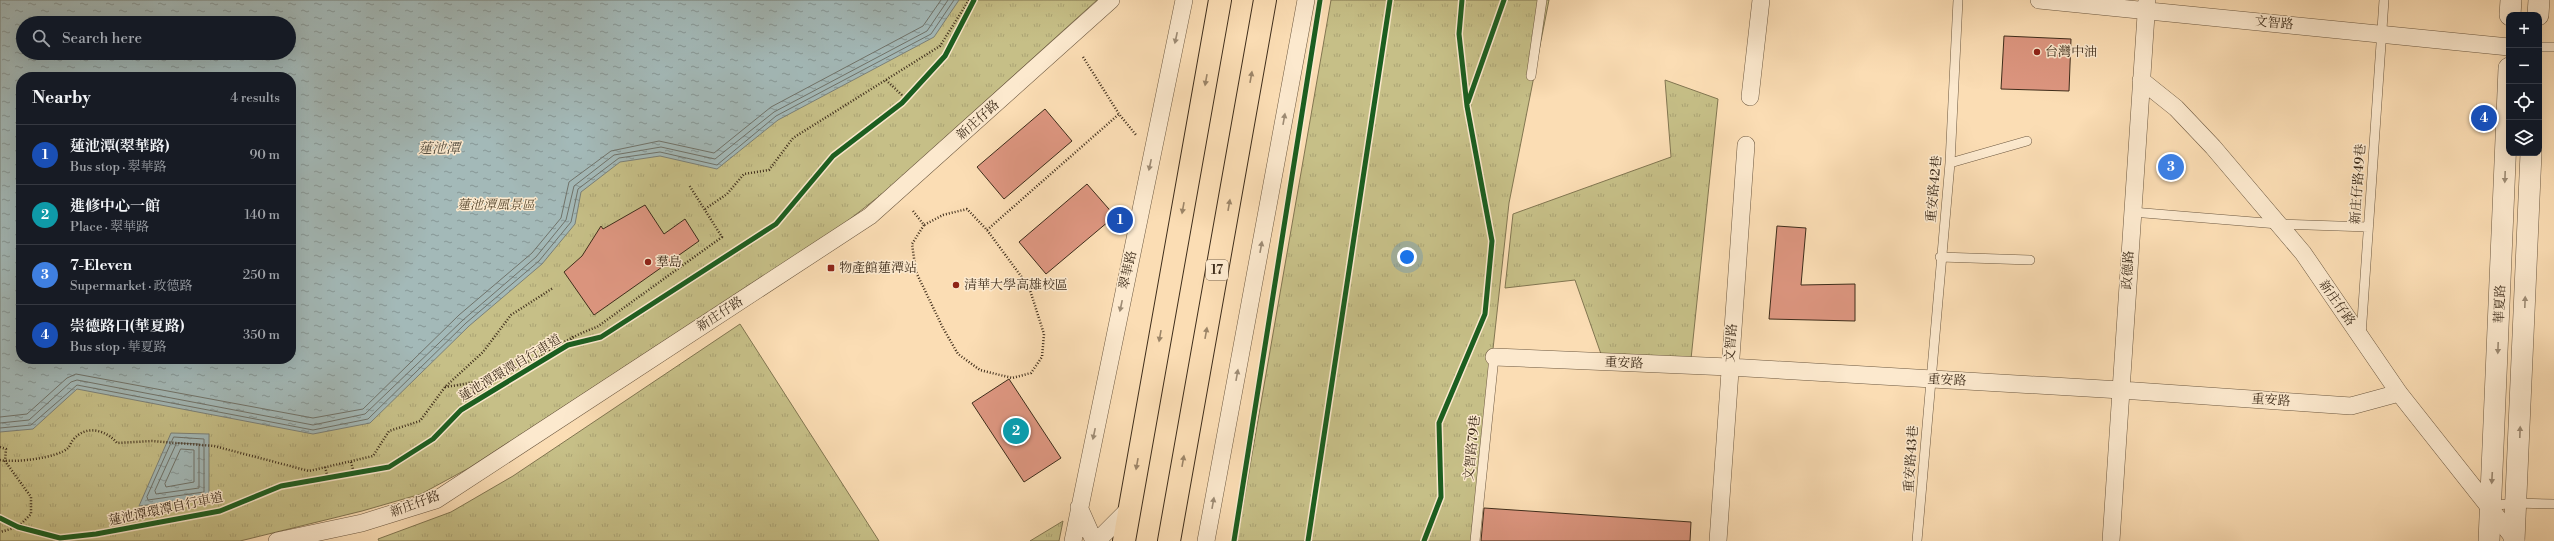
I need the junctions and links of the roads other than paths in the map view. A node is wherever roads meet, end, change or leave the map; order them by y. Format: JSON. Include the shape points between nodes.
{"nodes":[{"id":1,"x":1111,"y":0,"type":"edge"},
{"id":2,"x":1184,"y":0,"type":"edge"},
{"id":3,"x":1220,"y":0,"type":"edge"},
{"id":4,"x":1265,"y":0,"type":"edge"},
{"id":5,"x":1306,"y":0,"type":"edge"},
{"id":6,"x":1542,"y":0,"type":"edge"},
{"id":7,"x":1761,"y":0,"type":"edge"},
{"id":8,"x":1958,"y":0,"type":"edge"},
{"id":9,"x":2039,"y":0,"type":"edge"},
{"id":10,"x":2384,"y":0,"type":"edge"},
{"id":11,"x":2511,"y":0,"type":"edge"},
{"id":12,"x":2539,"y":0,"type":"edge"},
{"id":13,"x":2147,"y":5,"type":"edge"},
{"id":14,"x":2510,"y":12,"type":"edge"},
{"id":15,"x":2538,"y":12,"type":"edge"},
{"id":16,"x":2382,"y":33,"type":"junction"},
{"id":17,"x":2506,"y":47,"type":"edge"},
{"id":18,"x":2542,"y":47,"type":"edge"},
{"id":19,"x":2554,"y":47,"type":"edge"},
{"id":20,"x":1531,"y":76,"type":"dead end"},
{"id":21,"x":2142,"y":80,"type":"junction"},
{"id":22,"x":2508,"y":84,"type":"edge"},
{"id":23,"x":1750,"y":97,"type":"dead end"},
{"id":24,"x":2027,"y":141,"type":"dead end"},
{"id":25,"x":1746,"y":145,"type":"dead end"},
{"id":26,"x":2531,"y":156,"type":"edge"},
{"id":27,"x":1950,"y":163,"type":"junction"},
{"id":28,"x":2132,"y":212,"type":"junction"},
{"id":29,"x":2278,"y":224,"type":"junction"},
{"id":30,"x":2368,"y":227,"type":"junction"},
{"id":31,"x":1940,"y":257,"type":"junction"},
{"id":32,"x":2030,"y":260,"type":"dead end"},
{"id":33,"x":2361,"y":338,"type":"junction"},
{"id":34,"x":1494,"y":357,"type":"joint"},
{"id":35,"x":1729,"y":367,"type":"junction"},
{"id":36,"x":1930,"y":380,"type":"junction"},
{"id":37,"x":2121,"y":390,"type":"junction"},
{"id":38,"x":2399,"y":393,"type":"junction"},
{"id":39,"x":2515,"y":503,"type":"junction"},
{"id":40,"x":2554,"y":504,"type":"edge"},
{"id":41,"x":2490,"y":506,"type":"junction"},
{"id":42,"x":1079,"y":507,"type":"junction"},
{"id":43,"x":1129,"y":509,"type":"junction"},
{"id":44,"x":2515,"y":540,"type":"edge"},
{"id":45,"x":277,"y":541,"type":"edge"},
{"id":46,"x":1073,"y":541,"type":"edge"},
{"id":47,"x":1095,"y":541,"type":"edge"},
{"id":48,"x":1124,"y":541,"type":"edge"},
{"id":49,"x":1169,"y":541,"type":"edge"},
{"id":50,"x":1206,"y":541,"type":"edge"},
{"id":51,"x":1475,"y":541,"type":"edge"},
{"id":52,"x":1718,"y":541,"type":"edge"},
{"id":53,"x":1917,"y":541,"type":"edge"},
{"id":54,"x":2111,"y":541,"type":"edge"},
{"id":55,"x":2488,"y":541,"type":"edge"}],
"edges":[{"from":1,"to":45,"type":"street","name":"新庄仔路","via":[[870,216],[436,500],[362,523]]},
{"from":2,"to":42,"type":"street","name":"翠華路","one_way":true},
{"from":3,"to":43,"type":"main road","one_way":true},
{"from":49,"to":4,"type":"main road","number":"17","one_way":true},
{"from":50,"to":5,"type":"street","one_way":true},
{"from":6,"to":20,"type":"lane"},
{"from":7,"to":23,"type":"street"},
{"from":8,"to":27,"type":"lane","name":"重安路42巷"},
{"from":9,"to":13,"type":"street","name":"文智路"},
{"from":10,"to":16,"type":"lane","name":"新庄仔路49巷"},
{"from":11,"to":14,"type":"street"},
{"from":12,"to":15,"type":"street"},
{"from":13,"to":16,"type":"street","name":"文智路"},
{"from":13,"to":21,"type":"street","name":"政德路"},
{"from":16,"to":17,"type":"street","name":"文智路"},
{"from":16,"to":30,"type":"lane","name":"新庄仔路49巷"},
{"from":18,"to":19,"type":"lane"},
{"from":21,"to":28,"type":"street","name":"政德路"},
{"from":21,"to":29,"type":"street","name":"新庄仔路","via":[[2176,108],[2197,130]]},
{"from":22,"to":41,"type":"street","name":"華夏路","one_way":true},
{"from":24,"to":27,"type":"lane"},
{"from":25,"to":35,"type":"street","name":"文智路"},
{"from":39,"to":26,"type":"street","name":"華夏路","one_way":true},
{"from":27,"to":31,"type":"lane","name":"重安路42巷"},
{"from":28,"to":29,"type":"lane"},
{"from":28,"to":37,"type":"street","name":"政德路"},
{"from":29,"to":30,"type":"lane"},
{"from":29,"to":33,"type":"street","name":"新庄仔路","via":[[2302,253]]},
{"from":30,"to":33,"type":"lane","name":"新庄仔路49巷"},
{"from":31,"to":32,"type":"lane"},
{"from":31,"to":36,"type":"lane","name":"重安路42巷"},
{"from":33,"to":38,"type":"street","name":"新庄仔路"},
{"from":34,"to":35,"type":"street","name":"重安路"},
{"from":34,"to":51,"type":"lane","name":"文智路79巷"},
{"from":35,"to":36,"type":"street","name":"重安路"},
{"from":35,"to":52,"type":"street","name":"文智路"},
{"from":36,"to":37,"type":"street","name":"重安路"},
{"from":36,"to":53,"type":"lane","name":"重安路43巷"},
{"from":37,"to":38,"type":"street","name":"重安路","via":[[2351,406]]},
{"from":37,"to":54,"type":"street","name":"政德路"},
{"from":38,"to":41,"type":"street","name":"新庄仔路"},
{"from":39,"to":40,"type":"lane"},
{"from":39,"to":41,"type":"lane"},
{"from":39,"to":44,"type":"street","name":"華夏路"},
{"from":41,"to":44,"type":"street","name":"新庄仔路"},
{"from":41,"to":55,"type":"street","name":"華夏路"},
{"from":42,"to":46,"type":"street","name":"翠華路"},
{"from":42,"to":47,"type":"street"},
{"from":43,"to":47,"type":"street"},
{"from":43,"to":48,"type":"main road"}]}
